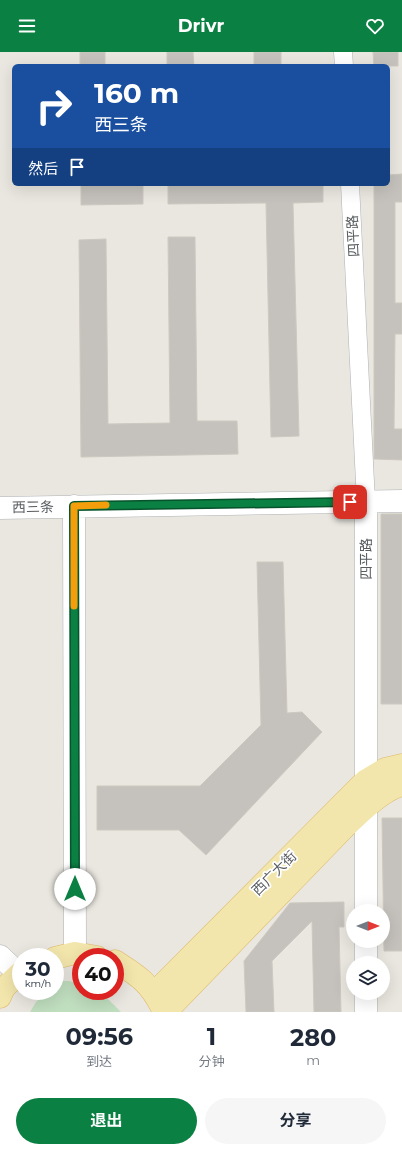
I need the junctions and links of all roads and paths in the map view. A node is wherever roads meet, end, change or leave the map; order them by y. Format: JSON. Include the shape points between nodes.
{"nodes":[{"id":1,"x":343,"y":52,"type":"edge"},
{"id":2,"x":344,"y":64,"type":"edge"},
{"id":3,"x":350,"y":186,"type":"edge"},
{"id":4,"x":402,"y":501,"type":"edge"},
{"id":5,"x":366,"y":502,"type":"junction"},
{"id":6,"x":74,"y":506,"type":"junction"},
{"id":7,"x":0,"y":508,"type":"edge"},
{"id":8,"x":402,"y":765,"type":"edge"},
{"id":9,"x":365,"y":781,"type":"junction"},
{"id":10,"x":402,"y":785,"type":"edge"},
{"id":11,"x":365,"y":809,"type":"junction"},
{"id":12,"x":366,"y":904,"type":"edge"},
{"id":13,"x":65,"y":955,"type":"edge"},
{"id":14,"x":0,"y":956,"type":"edge"},
{"id":15,"x":12,"y":966,"type":"edge"},
{"id":16,"x":124,"y":967,"type":"edge"},
{"id":17,"x":12,"y":980,"type":"edge"},
{"id":18,"x":154,"y":993,"type":"junction"},
{"id":19,"x":0,"y":997,"type":"edge"},
{"id":20,"x":366,"y":1000,"type":"edge"},
{"id":21,"x":165,"y":1012,"type":"edge"},
{"id":22,"x":366,"y":1012,"type":"edge"}],
"edges":[{"from":1,"to":2,"type":"street"},
{"from":3,"to":5,"type":"street","name":"四平路"},
{"from":4,"to":5,"type":"street","name":"西三条"},
{"from":5,"to":6,"type":"street","name":"西三条"},
{"from":5,"to":9,"type":"street","name":"四平路"},
{"from":6,"to":7,"type":"street","name":"西三条"},
{"from":6,"to":13,"type":"street"},
{"from":8,"to":9,"type":"main road","name":"西广大街","via":[[385,769]]},
{"from":9,"to":11,"type":"street","name":"四平路"},
{"from":9,"to":18,"type":"main road","name":"西广大街"},
{"from":10,"to":11,"type":"main road","via":[[387,792]]},
{"from":11,"to":12,"type":"street","name":"四平路"},
{"from":11,"to":21,"type":"main road"},
{"from":14,"to":15,"type":"street"},
{"from":16,"to":18,"type":"main road","via":[[143,979]]},
{"from":17,"to":19,"type":"main road","via":[[4,988]]},
{"from":18,"to":21,"type":"main road"},
{"from":20,"to":22,"type":"street"}]}
